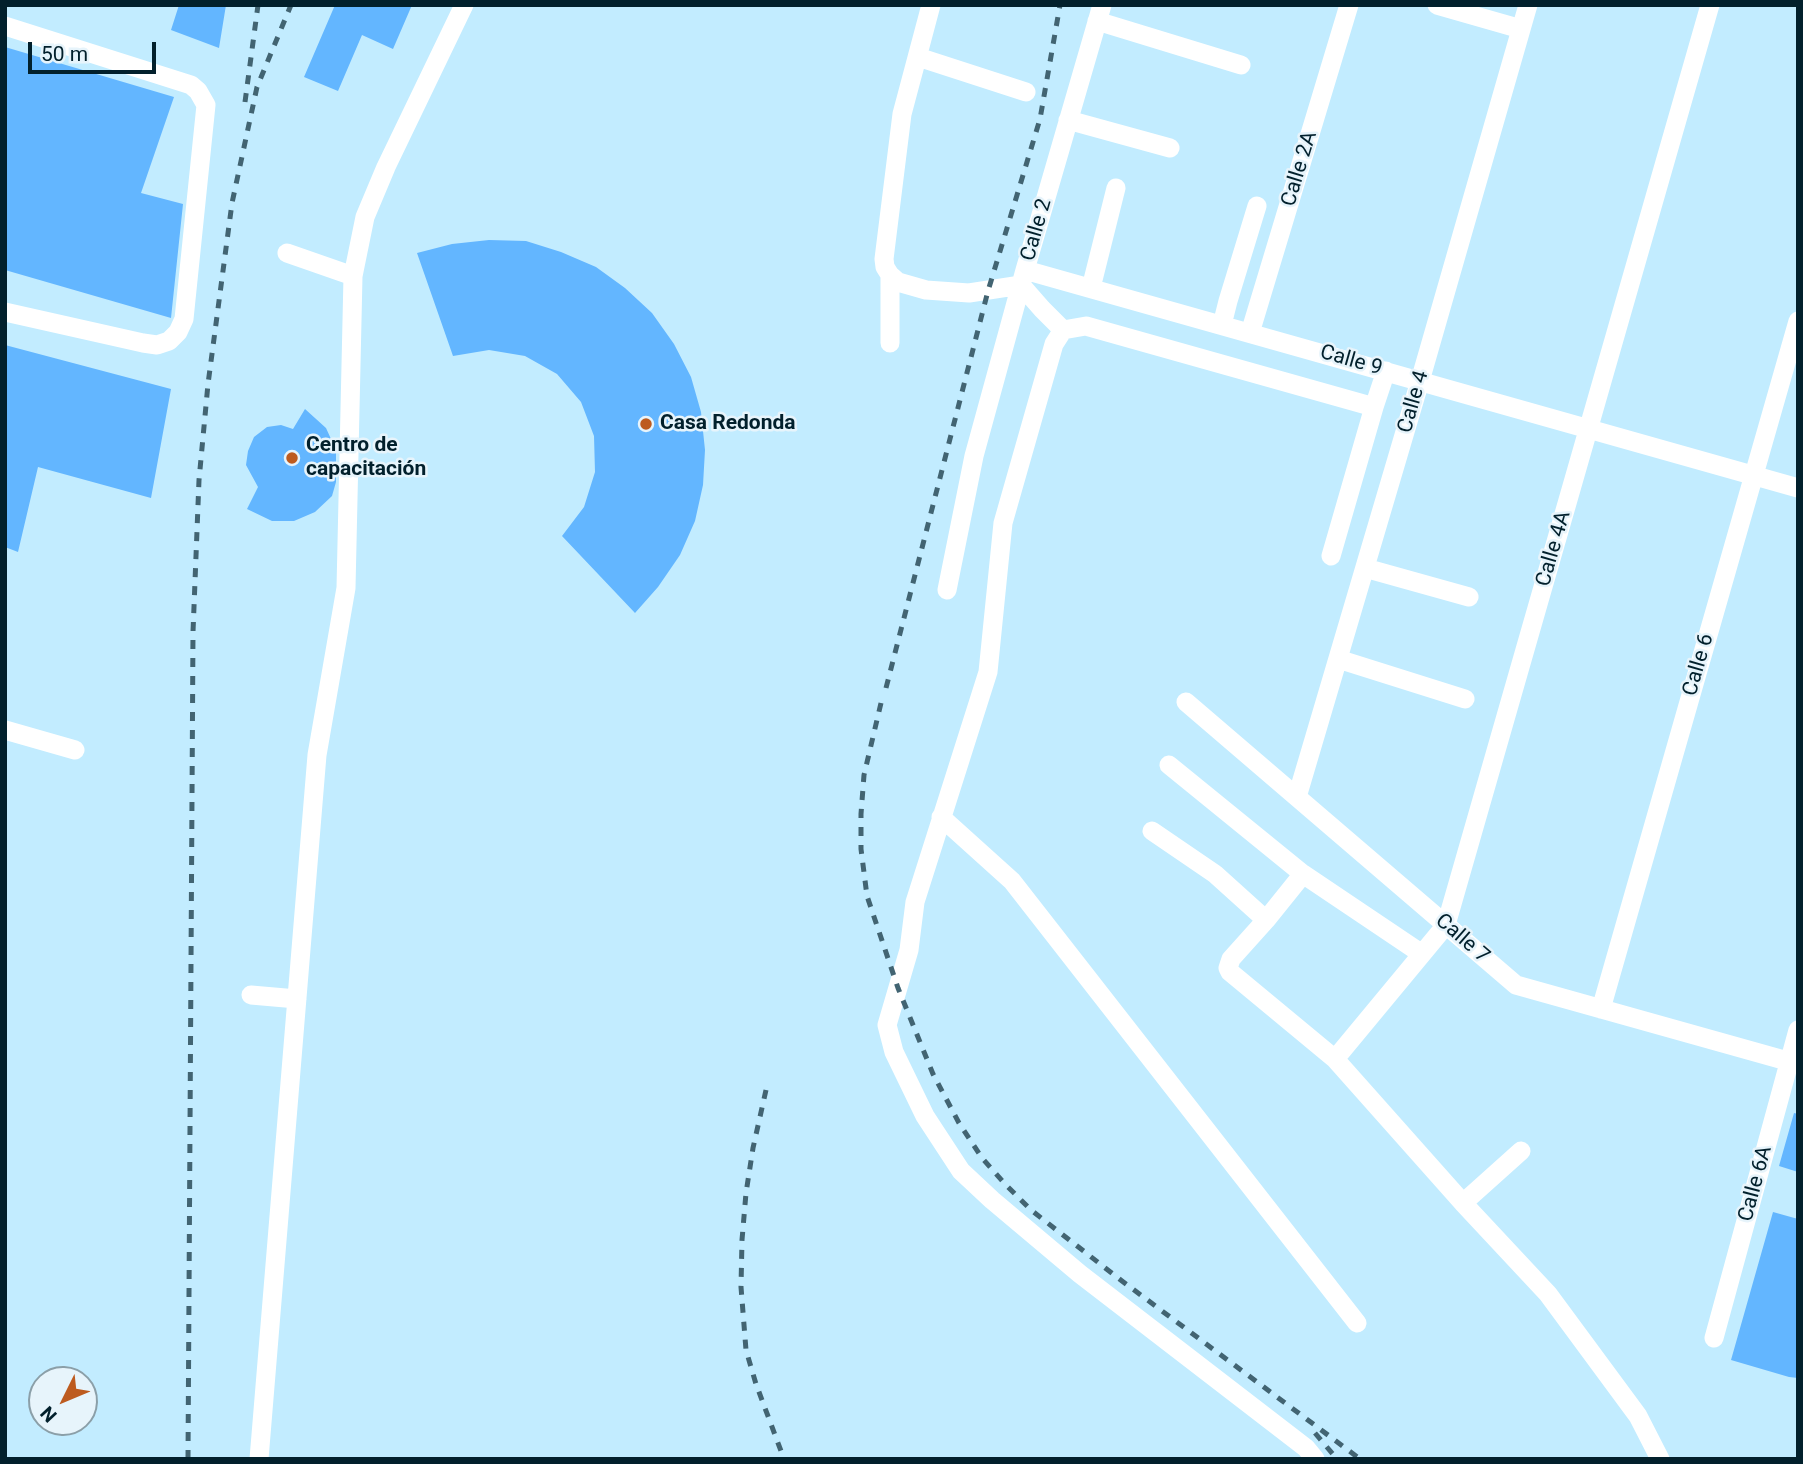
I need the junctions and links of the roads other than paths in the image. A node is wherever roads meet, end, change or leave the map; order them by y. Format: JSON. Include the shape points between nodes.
{"nodes":[{"id":1,"x":464,"y":5,"type":"edge"},
{"id":2,"x":931,"y":5,"type":"edge"},
{"id":3,"x":1349,"y":5,"type":"edge"},
{"id":4,"x":1437,"y":5,"type":"edge"},
{"id":5,"x":1528,"y":5,"type":"edge"},
{"id":6,"x":1710,"y":5,"type":"edge"},
{"id":7,"x":1100,"y":13,"type":"edge"},
{"id":8,"x":5,"y":26,"type":"edge"},
{"id":9,"x":1521,"y":29,"type":"junction"},
{"id":10,"x":918,"y":57,"type":"junction"},
{"id":11,"x":1241,"y":65,"type":"dead end"},
{"id":12,"x":1026,"y":92,"type":"dead end"},
{"id":13,"x":1069,"y":120,"type":"junction"},
{"id":14,"x":1170,"y":148,"type":"dead end"},
{"id":15,"x":1116,"y":188,"type":"dead end"},
{"id":16,"x":1257,"y":206,"type":"dead end"},
{"id":17,"x":287,"y":253,"type":"dead end"},
{"id":18,"x":890,"y":275,"type":"junction"},
{"id":19,"x":353,"y":276,"type":"junction"},
{"id":20,"x":1023,"y":278,"type":"junction"},
{"id":21,"x":1091,"y":288,"type":"junction"},
{"id":22,"x":5,"y":312,"type":"edge"},
{"id":23,"x":1798,"y":321,"type":"edge"},
{"id":24,"x":1222,"y":325,"type":"junction"},
{"id":25,"x":1063,"y":330,"type":"junction"},
{"id":26,"x":1251,"y":333,"type":"junction"},
{"id":27,"x":890,"y":343,"type":"dead end"},
{"id":28,"x":1386,"y":371,"type":"junction"},
{"id":29,"x":1420,"y":381,"type":"junction"},
{"id":30,"x":1374,"y":407,"type":"junction"},
{"id":31,"x":1588,"y":428,"type":"junction"},
{"id":32,"x":1754,"y":475,"type":"junction"},
{"id":33,"x":1798,"y":488,"type":"edge"},
{"id":34,"x":1331,"y":555,"type":"dead end"},
{"id":35,"x":1365,"y":568,"type":"junction"},
{"id":36,"x":947,"y":590,"type":"dead end"},
{"id":37,"x":1469,"y":597,"type":"dead end"},
{"id":38,"x":1338,"y":659,"type":"junction"},
{"id":39,"x":1465,"y":699,"type":"dead end"},
{"id":40,"x":1186,"y":702,"type":"dead end"},
{"id":41,"x":5,"y":730,"type":"edge"},
{"id":42,"x":75,"y":750,"type":"dead end"},
{"id":43,"x":1169,"y":765,"type":"dead end"},
{"id":44,"x":1297,"y":797,"type":"junction"},
{"id":45,"x":942,"y":817,"type":"junction"},
{"id":46,"x":1152,"y":831,"type":"dead end"},
{"id":47,"x":1303,"y":874,"type":"junction"},
{"id":48,"x":1266,"y":920,"type":"junction"},
{"id":49,"x":1446,"y":925,"type":"junction"},
{"id":50,"x":1422,"y":954,"type":"junction"},
{"id":51,"x":251,"y":995,"type":"dead end"},
{"id":52,"x":297,"y":999,"type":"junction"},
{"id":53,"x":1601,"y":1009,"type":"junction"},
{"id":54,"x":1798,"y":1030,"type":"edge"},
{"id":55,"x":1335,"y":1059,"type":"junction"},
{"id":56,"x":1793,"y":1063,"type":"edge"},
{"id":57,"x":1521,"y":1151,"type":"dead end"},
{"id":58,"x":1463,"y":1203,"type":"junction"},
{"id":59,"x":1357,"y":1323,"type":"dead end"},
{"id":60,"x":1714,"y":1338,"type":"dead end"},
{"id":61,"x":259,"y":1459,"type":"edge"},
{"id":62,"x":1315,"y":1459,"type":"edge"},
{"id":63,"x":1660,"y":1459,"type":"edge"}],
"edges":[{"from":1,"to":19,"type":"street","via":[[386,166],[365,218]]},
{"from":2,"to":10,"type":"street"},
{"from":3,"to":26,"type":"street","name":"Calle 2A"},
{"from":4,"to":9,"type":"street"},
{"from":5,"to":9,"type":"street","name":"Calle 4"},
{"from":6,"to":31,"type":"street","name":"Calle 4A"},
{"from":7,"to":11,"type":"street"},
{"from":7,"to":13,"type":"street","name":"Calle 2"},
{"from":8,"to":22,"type":"street","via":[[191,85],[206,105],[184,319],[178,332],[157,345]]},
{"from":9,"to":29,"type":"street","name":"Calle 4"},
{"from":10,"to":12,"type":"street"},
{"from":10,"to":18,"type":"street","via":[[902,114],[884,258]]},
{"from":13,"to":14,"type":"street"},
{"from":13,"to":20,"type":"street","name":"Calle 2"},
{"from":15,"to":21,"type":"street"},
{"from":16,"to":24,"type":"street"},
{"from":17,"to":19,"type":"street"},
{"from":18,"to":20,"type":"street","via":[[926,290],[969,293]]},
{"from":18,"to":27,"type":"street"},
{"from":19,"to":52,"type":"street","via":[[346,588],[317,755]]},
{"from":20,"to":21,"type":"street","name":"Calle 9"},
{"from":20,"to":25,"type":"street","via":[[1042,309]]},
{"from":20,"to":36,"type":"street","name":"Calle 2","via":[[974,456]]},
{"from":21,"to":24,"type":"street","name":"Calle 9"},
{"from":23,"to":32,"type":"street","name":"Calle 6"},
{"from":24,"to":26,"type":"street","name":"Calle 9"},
{"from":25,"to":30,"type":"street","via":[[1086,326]]},
{"from":25,"to":45,"type":"street","via":[[1003,523],[988,672]]},
{"from":26,"to":28,"type":"street","name":"Calle 9"},
{"from":28,"to":29,"type":"street","name":"Calle 9"},
{"from":28,"to":30,"type":"street"},
{"from":29,"to":31,"type":"street","name":"Calle 9"},
{"from":29,"to":35,"type":"street","name":"Calle 4"},
{"from":30,"to":34,"type":"street"},
{"from":31,"to":32,"type":"street","name":"Calle 9"},
{"from":31,"to":49,"type":"street","name":"Calle 4A"},
{"from":32,"to":33,"type":"street","name":"Calle 9"},
{"from":32,"to":53,"type":"street","name":"Calle 6"},
{"from":35,"to":37,"type":"street"},
{"from":35,"to":38,"type":"street","name":"Calle 4"},
{"from":38,"to":39,"type":"street"},
{"from":38,"to":44,"type":"street","name":"Calle 4"},
{"from":40,"to":44,"type":"street","name":"Calle 7"},
{"from":41,"to":42,"type":"street"},
{"from":43,"to":47,"type":"street"},
{"from":44,"to":49,"type":"street","name":"Calle 7"},
{"from":45,"to":59,"type":"street","via":[[1012,881]]},
{"from":45,"to":62,"type":"street","via":[[915,902],[909,950],[887,1025],[894,1052],[925,1116],[961,1171],[992,1200]]},
{"from":46,"to":48,"type":"street","via":[[1215,874]]},
{"from":47,"to":48,"type":"street"},
{"from":47,"to":50,"type":"street"},
{"from":48,"to":55,"type":"street","via":[[1228,968]]},
{"from":49,"to":50,"type":"street","name":"Calle 4A"},
{"from":49,"to":53,"type":"street","name":"Calle 7","via":[[1516,985]]},
{"from":50,"to":55,"type":"street","name":"Calle 4A"},
{"from":51,"to":52,"type":"street"},
{"from":52,"to":61,"type":"street"},
{"from":53,"to":56,"type":"street","name":"Calle 7"},
{"from":54,"to":56,"type":"street","name":"Calle 6A"},
{"from":55,"to":58,"type":"street"},
{"from":56,"to":60,"type":"street","name":"Calle 6A"},
{"from":57,"to":58,"type":"street"},
{"from":58,"to":63,"type":"street","via":[[1548,1294],[1638,1416]]}]}
